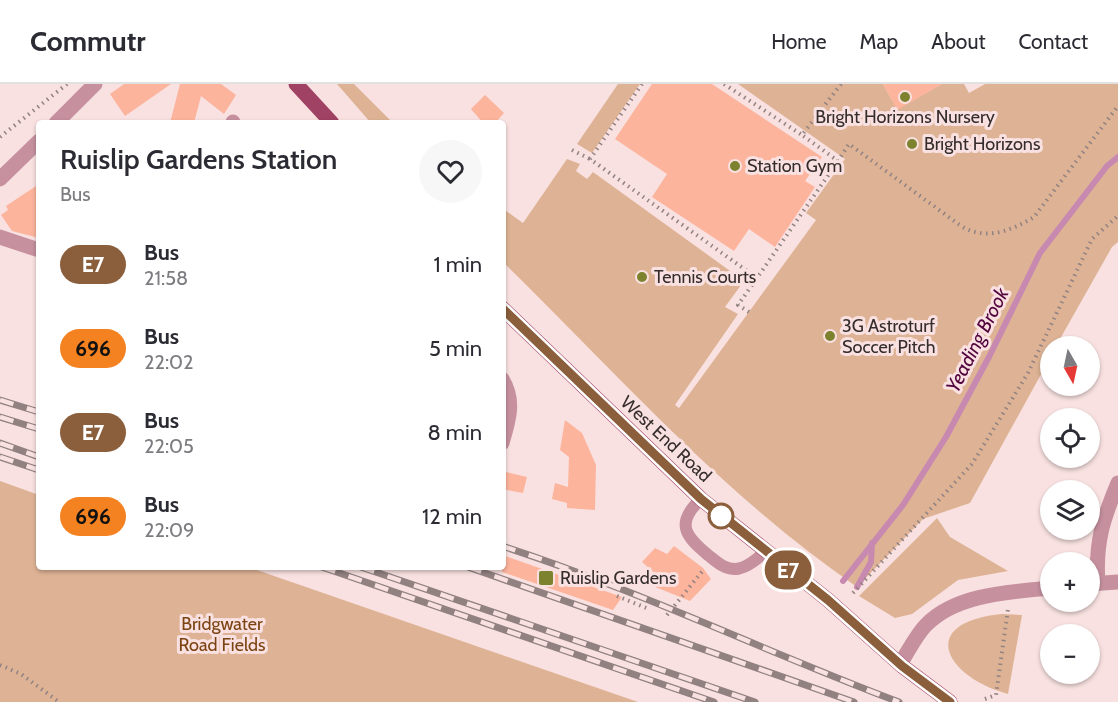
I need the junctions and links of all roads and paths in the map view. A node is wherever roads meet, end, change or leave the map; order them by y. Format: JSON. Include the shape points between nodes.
{"nodes":[{"id":1,"x":67,"y":84,"type":"edge"},
{"id":2,"x":73,"y":84,"type":"edge"},
{"id":3,"x":95,"y":84,"type":"edge"},
{"id":4,"x":296,"y":84,"type":"edge"},
{"id":5,"x":642,"y":84,"type":"edge"},
{"id":6,"x":724,"y":84,"type":"edge"},
{"id":7,"x":841,"y":84,"type":"edge"},
{"id":8,"x":1118,"y":106,"type":"edge"},
{"id":9,"x":49,"y":107,"type":"dead end"},
{"id":10,"x":59,"y":120,"type":"edge"},
{"id":11,"x":329,"y":120,"type":"edge"},
{"id":12,"x":802,"y":135,"type":"junction"},
{"id":13,"x":0,"y":137,"type":"edge"},
{"id":14,"x":36,"y":146,"type":"edge"},
{"id":15,"x":572,"y":150,"type":"dead end"},
{"id":16,"x":590,"y":159,"type":"junction"},
{"id":17,"x":838,"y":160,"type":"junction"},
{"id":18,"x":0,"y":179,"type":"edge"},
{"id":19,"x":1118,"y":216,"type":"edge"},
{"id":20,"x":0,"y":237,"type":"edge"},
{"id":21,"x":36,"y":249,"type":"edge"},
{"id":22,"x":757,"y":278,"type":"junction"},
{"id":23,"x":506,"y":312,"type":"edge"},
{"id":24,"x":749,"y":312,"type":"dead end"},
{"id":25,"x":506,"y":387,"type":"edge"},
{"id":26,"x":506,"y":429,"type":"edge"},
{"id":27,"x":1118,"y":483,"type":"edge"},
{"id":28,"x":701,"y":499,"type":"junction"},
{"id":29,"x":765,"y":552,"type":"junction"},
{"id":30,"x":1097,"y":552,"type":"edge"},
{"id":31,"x":706,"y":566,"type":"dead end"},
{"id":32,"x":1118,"y":582,"type":"edge"},
{"id":33,"x":1100,"y":583,"type":"edge"},
{"id":34,"x":1040,"y":589,"type":"edge"},
{"id":35,"x":1007,"y":592,"type":"junction"},
{"id":36,"x":853,"y":593,"type":"dead end"},
{"id":37,"x":617,"y":596,"type":"dead end"},
{"id":38,"x":648,"y":609,"type":"dead end"},
{"id":39,"x":667,"y":615,"type":"dead end"},
{"id":40,"x":900,"y":664,"type":"junction"},
{"id":41,"x":0,"y":665,"type":"edge"},
{"id":42,"x":985,"y":699,"type":"dead end"},
{"id":43,"x":59,"y":702,"type":"edge"},
{"id":44,"x":950,"y":702,"type":"edge"}],
"edges":[{"from":1,"to":13,"type":"path"},
{"from":2,"to":9,"type":"path"},
{"from":3,"to":10,"type":"street"},
{"from":4,"to":11,"type":"main road"},
{"from":5,"to":16,"type":"path"},
{"from":6,"to":12,"type":"path"},
{"from":7,"to":12,"type":"path"},
{"from":8,"to":17,"type":"path","via":[[1034,217],[999,233],[971,232],[849,144]]},
{"from":12,"to":17,"type":"path"},
{"from":14,"to":18,"type":"street"},
{"from":15,"to":16,"type":"path"},
{"from":16,"to":22,"type":"path"},
{"from":17,"to":22,"type":"path"},
{"from":19,"to":36,"type":"path","via":[[1092,239],[1028,373],[972,464]]},
{"from":20,"to":21,"type":"street"},
{"from":22,"to":24,"type":"path","via":[[738,304]]},
{"from":23,"to":28,"type":"main road","name":"West End Road"},
{"from":25,"to":26,"type":"street","via":[[511,396]]},
{"from":27,"to":30,"type":"street","via":[[1099,529]]},
{"from":28,"to":29,"type":"main road","name":"West End Road"},
{"from":28,"to":29,"type":"lane","via":[[686,519],[689,540],[723,567],[733,569],[751,564]]},
{"from":29,"to":40,"type":"main road","name":"West End Road","via":[[828,600]]},
{"from":31,"to":39,"type":"path"},
{"from":32,"to":33,"type":"street"},
{"from":34,"to":35,"type":"street"},
{"from":35,"to":40,"type":"street","via":[[943,613],[925,626]]},
{"from":35,"to":42,"type":"path","via":[[996,695]]},
{"from":37,"to":38,"type":"path"},
{"from":40,"to":44,"type":"main road","name":"West End Road"},
{"from":41,"to":43,"type":"path","via":[[21,674]]}]}
